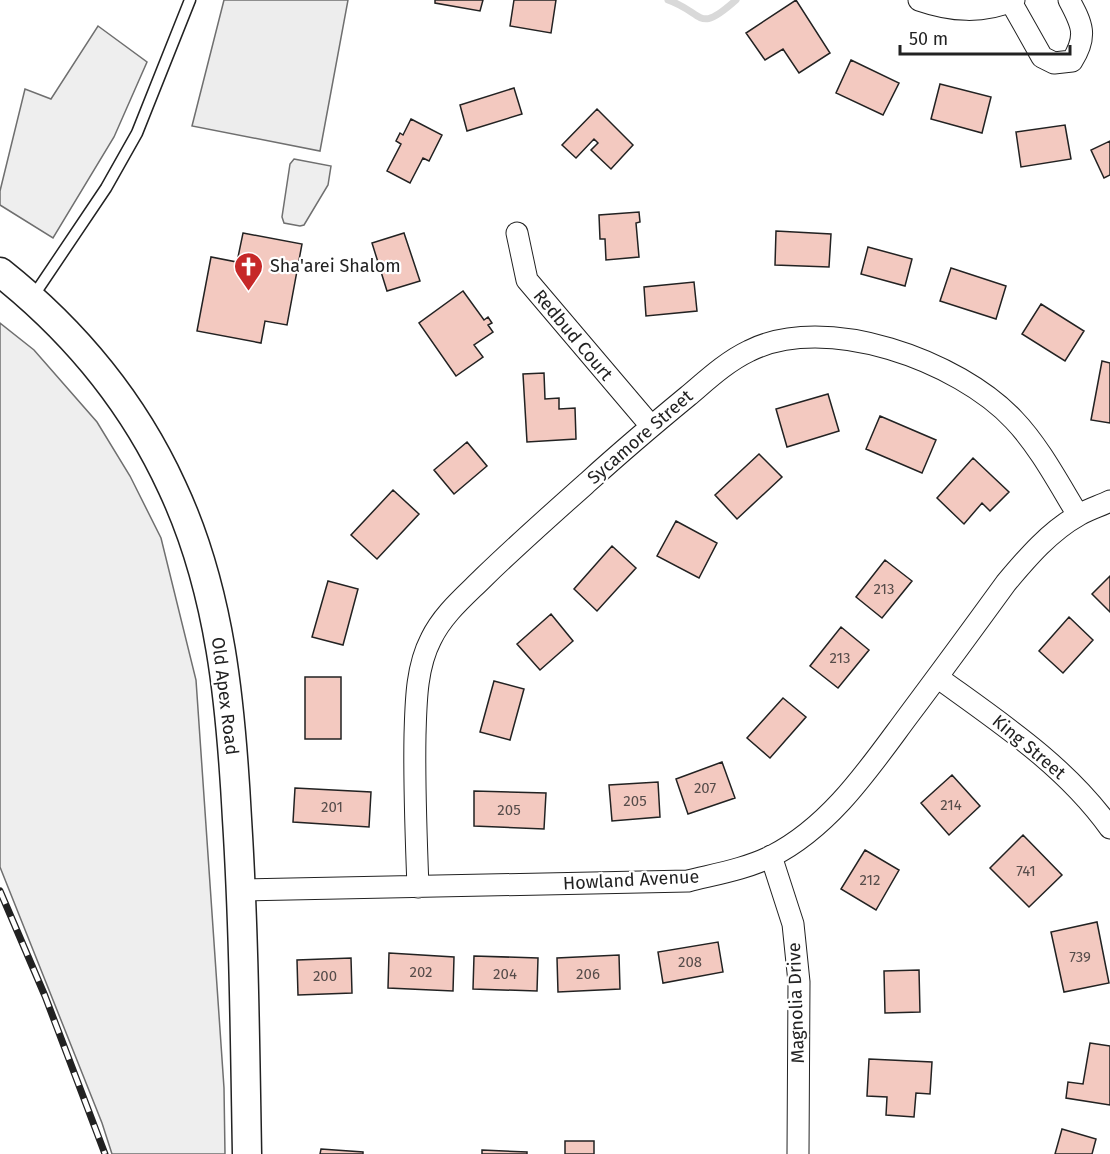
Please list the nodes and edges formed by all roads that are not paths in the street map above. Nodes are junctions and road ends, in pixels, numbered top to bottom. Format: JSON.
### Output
{"nodes":[{"id":1,"x":190,"y":0,"type":"edge"},
{"id":2,"x":919,"y":0,"type":"edge"},
{"id":3,"x":1069,"y":0,"type":"edge"},
{"id":4,"x":1013,"y":1,"type":"edge"},
{"id":5,"x":518,"y":233,"type":"dead end"},
{"id":6,"x":0,"y":272,"type":"edge"},
{"id":7,"x":32,"y":298,"type":"junction"},
{"id":8,"x":651,"y":426,"type":"junction"},
{"id":9,"x":1110,"y":501,"type":"edge"},
{"id":10,"x":1078,"y":515,"type":"junction"},
{"id":11,"x":937,"y":677,"type":"junction"},
{"id":12,"x":1110,"y":828,"type":"edge"},
{"id":13,"x":771,"y":856,"type":"junction"},
{"id":14,"x":418,"y":887,"type":"junction"},
{"id":15,"x":242,"y":890,"type":"junction"},
{"id":16,"x":247,"y":1154,"type":"edge"},
{"id":17,"x":798,"y":1154,"type":"edge"}],
"edges":[{"from":1,"to":7,"type":"lane"},
{"from":2,"to":4,"type":"street"},
{"from":3,"to":4,"type":"street"},
{"from":5,"to":8,"type":"street","name":"Redbud Court"},
{"from":6,"to":7,"type":"street","name":"Old Apex Road"},
{"from":7,"to":15,"type":"street","name":"Old Apex Road"},
{"from":8,"to":10,"type":"street","name":"Sycamore Street"},
{"from":8,"to":14,"type":"street","name":"Sycamore Street"},
{"from":9,"to":10,"type":"street","name":"Howland Avenue"},
{"from":10,"to":11,"type":"street","name":"Howland Avenue"},
{"from":11,"to":12,"type":"street","name":"King Street"},
{"from":11,"to":13,"type":"street","name":"Howland Avenue"},
{"from":13,"to":14,"type":"street","name":"Howland Avenue"},
{"from":13,"to":17,"type":"street","name":"Magnolia Drive"},
{"from":14,"to":15,"type":"street","name":"Howland Avenue"},
{"from":15,"to":16,"type":"street","name":"Old Apex Road"}]}
